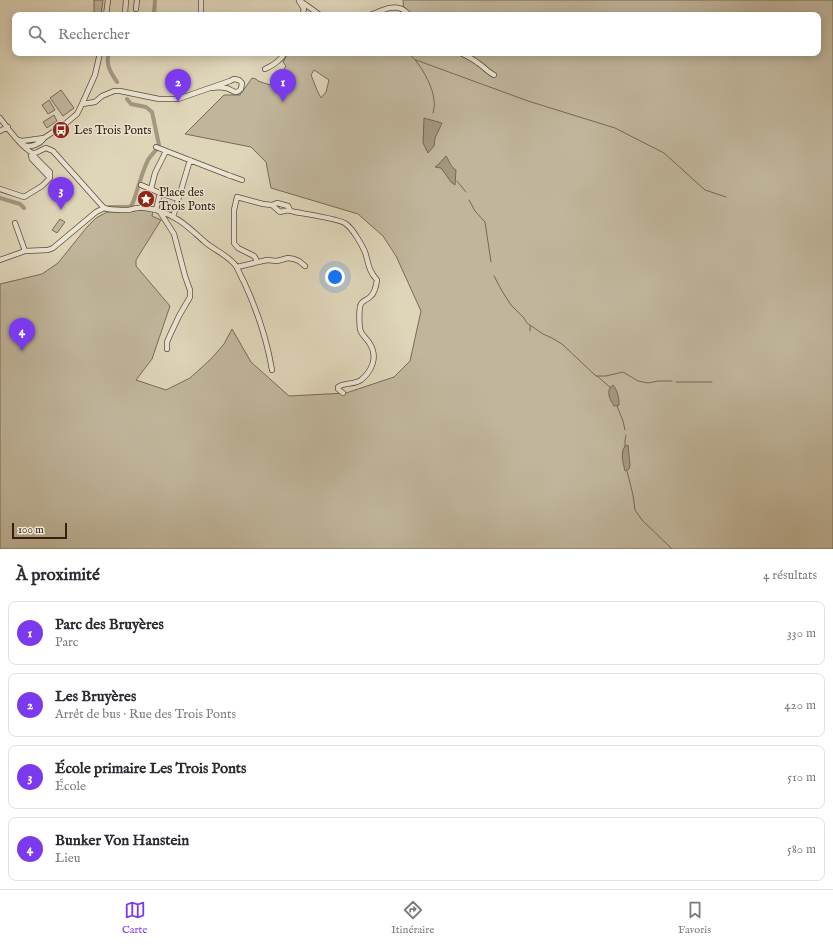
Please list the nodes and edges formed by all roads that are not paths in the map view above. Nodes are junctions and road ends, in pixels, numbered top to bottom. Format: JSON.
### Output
{"nodes":[{"id":1,"x":105,"y":0,"type":"edge"},
{"id":2,"x":108,"y":0,"type":"edge"},
{"id":3,"x":126,"y":0,"type":"edge"},
{"id":4,"x":137,"y":0,"type":"edge"},
{"id":5,"x":201,"y":0,"type":"edge"},
{"id":6,"x":299,"y":0,"type":"edge"},
{"id":7,"x":136,"y":9,"type":"dead end"},
{"id":8,"x":105,"y":12,"type":"edge"},
{"id":9,"x":106,"y":12,"type":"edge"},
{"id":10,"x":125,"y":12,"type":"edge"},
{"id":11,"x":201,"y":12,"type":"edge"},
{"id":12,"x":303,"y":12,"type":"edge"},
{"id":13,"x":316,"y":12,"type":"edge"},
{"id":14,"x":378,"y":12,"type":"edge"},
{"id":15,"x":406,"y":12,"type":"edge"},
{"id":16,"x":99,"y":56,"type":"edge"},
{"id":17,"x":283,"y":56,"type":"edge"},
{"id":18,"x":467,"y":56,"type":"edge"},
{"id":19,"x":265,"y":69,"type":"dead end"},
{"id":20,"x":494,"y":75,"type":"dead end"},
{"id":21,"x":230,"y":81,"type":"junction"},
{"id":22,"x":212,"y":88,"type":"junction"},
{"id":23,"x":229,"y":88,"type":"junction"},
{"id":24,"x":85,"y":98,"type":"junction"},
{"id":25,"x":95,"y":102,"type":"junction"},
{"id":26,"x":82,"y":104,"type":"junction"},
{"id":27,"x":0,"y":118,"type":"edge"},
{"id":28,"x":8,"y":127,"type":"junction"},
{"id":29,"x":0,"y":131,"type":"edge"},
{"id":30,"x":44,"y":138,"type":"junction"},
{"id":31,"x":18,"y":140,"type":"junction"},
{"id":32,"x":24,"y":145,"type":"junction"},
{"id":33,"x":158,"y":148,"type":"dead end"},
{"id":34,"x":166,"y":151,"type":"junction"},
{"id":35,"x":32,"y":154,"type":"junction"},
{"id":36,"x":190,"y":160,"type":"junction"},
{"id":37,"x":242,"y":180,"type":"dead end"},
{"id":38,"x":141,"y":185,"type":"dead end"},
{"id":39,"x":0,"y":189,"type":"edge"},
{"id":40,"x":151,"y":189,"type":"junction"},
{"id":41,"x":160,"y":193,"type":"junction"},
{"id":42,"x":178,"y":199,"type":"junction"},
{"id":43,"x":272,"y":205,"type":"junction"},
{"id":44,"x":104,"y":208,"type":"junction"},
{"id":45,"x":290,"y":210,"type":"junction"},
{"id":46,"x":158,"y":211,"type":"junction"},
{"id":47,"x":174,"y":217,"type":"junction"},
{"id":48,"x":14,"y":223,"type":"dead end"},
{"id":49,"x":25,"y":251,"type":"junction"},
{"id":50,"x":0,"y":260,"type":"edge"},
{"id":51,"x":256,"y":262,"type":"junction"},
{"id":52,"x":236,"y":266,"type":"junction"},
{"id":53,"x":305,"y":266,"type":"dead end"},
{"id":54,"x":167,"y":349,"type":"dead end"},
{"id":55,"x":272,"y":370,"type":"dead end"},
{"id":56,"x":343,"y":393,"type":"dead end"}],
"edges":[{"from":1,"to":8,"type":"street"},
{"from":2,"to":9,"type":"street"},
{"from":3,"to":10,"type":"street"},
{"from":4,"to":7,"type":"street"},
{"from":5,"to":11,"type":"street"},
{"from":6,"to":12,"type":"street"},
{"from":6,"to":13,"type":"street"},
{"from":14,"to":15,"type":"street"},
{"from":16,"to":24,"type":"street"},
{"from":17,"to":19,"type":"street"},
{"from":18,"to":20,"type":"street"},
{"from":21,"to":22,"type":"street"},
{"from":21,"to":23,"type":"street"},
{"from":21,"to":23,"type":"street"},
{"from":22,"to":23,"type":"street"},
{"from":22,"to":25,"type":"street"},
{"from":24,"to":25,"type":"street"},
{"from":24,"to":26,"type":"street"},
{"from":25,"to":26,"type":"street"},
{"from":26,"to":30,"type":"street"},
{"from":27,"to":28,"type":"street"},
{"from":28,"to":29,"type":"street"},
{"from":28,"to":31,"type":"street"},
{"from":30,"to":31,"type":"street"},
{"from":30,"to":32,"type":"street"},
{"from":31,"to":32,"type":"street"},
{"from":32,"to":35,"type":"street"},
{"from":33,"to":34,"type":"street"},
{"from":34,"to":36,"type":"street"},
{"from":34,"to":40,"type":"street"},
{"from":35,"to":39,"type":"street"},
{"from":35,"to":44,"type":"street"},
{"from":36,"to":37,"type":"street"},
{"from":36,"to":42,"type":"street"},
{"from":38,"to":40,"type":"street"},
{"from":40,"to":41,"type":"street"},
{"from":41,"to":42,"type":"street"},
{"from":41,"to":46,"type":"street"},
{"from":42,"to":47,"type":"street"},
{"from":43,"to":45,"type":"street"},
{"from":43,"to":45,"type":"street"},
{"from":43,"to":51,"type":"street"},
{"from":44,"to":46,"type":"street"},
{"from":44,"to":49,"type":"street"},
{"from":45,"to":56,"type":"street"},
{"from":46,"to":47,"type":"street"},
{"from":46,"to":54,"type":"street"},
{"from":47,"to":52,"type":"street"},
{"from":48,"to":49,"type":"street"},
{"from":49,"to":50,"type":"street"},
{"from":51,"to":52,"type":"street"},
{"from":51,"to":53,"type":"street"},
{"from":52,"to":55,"type":"street"}]}
